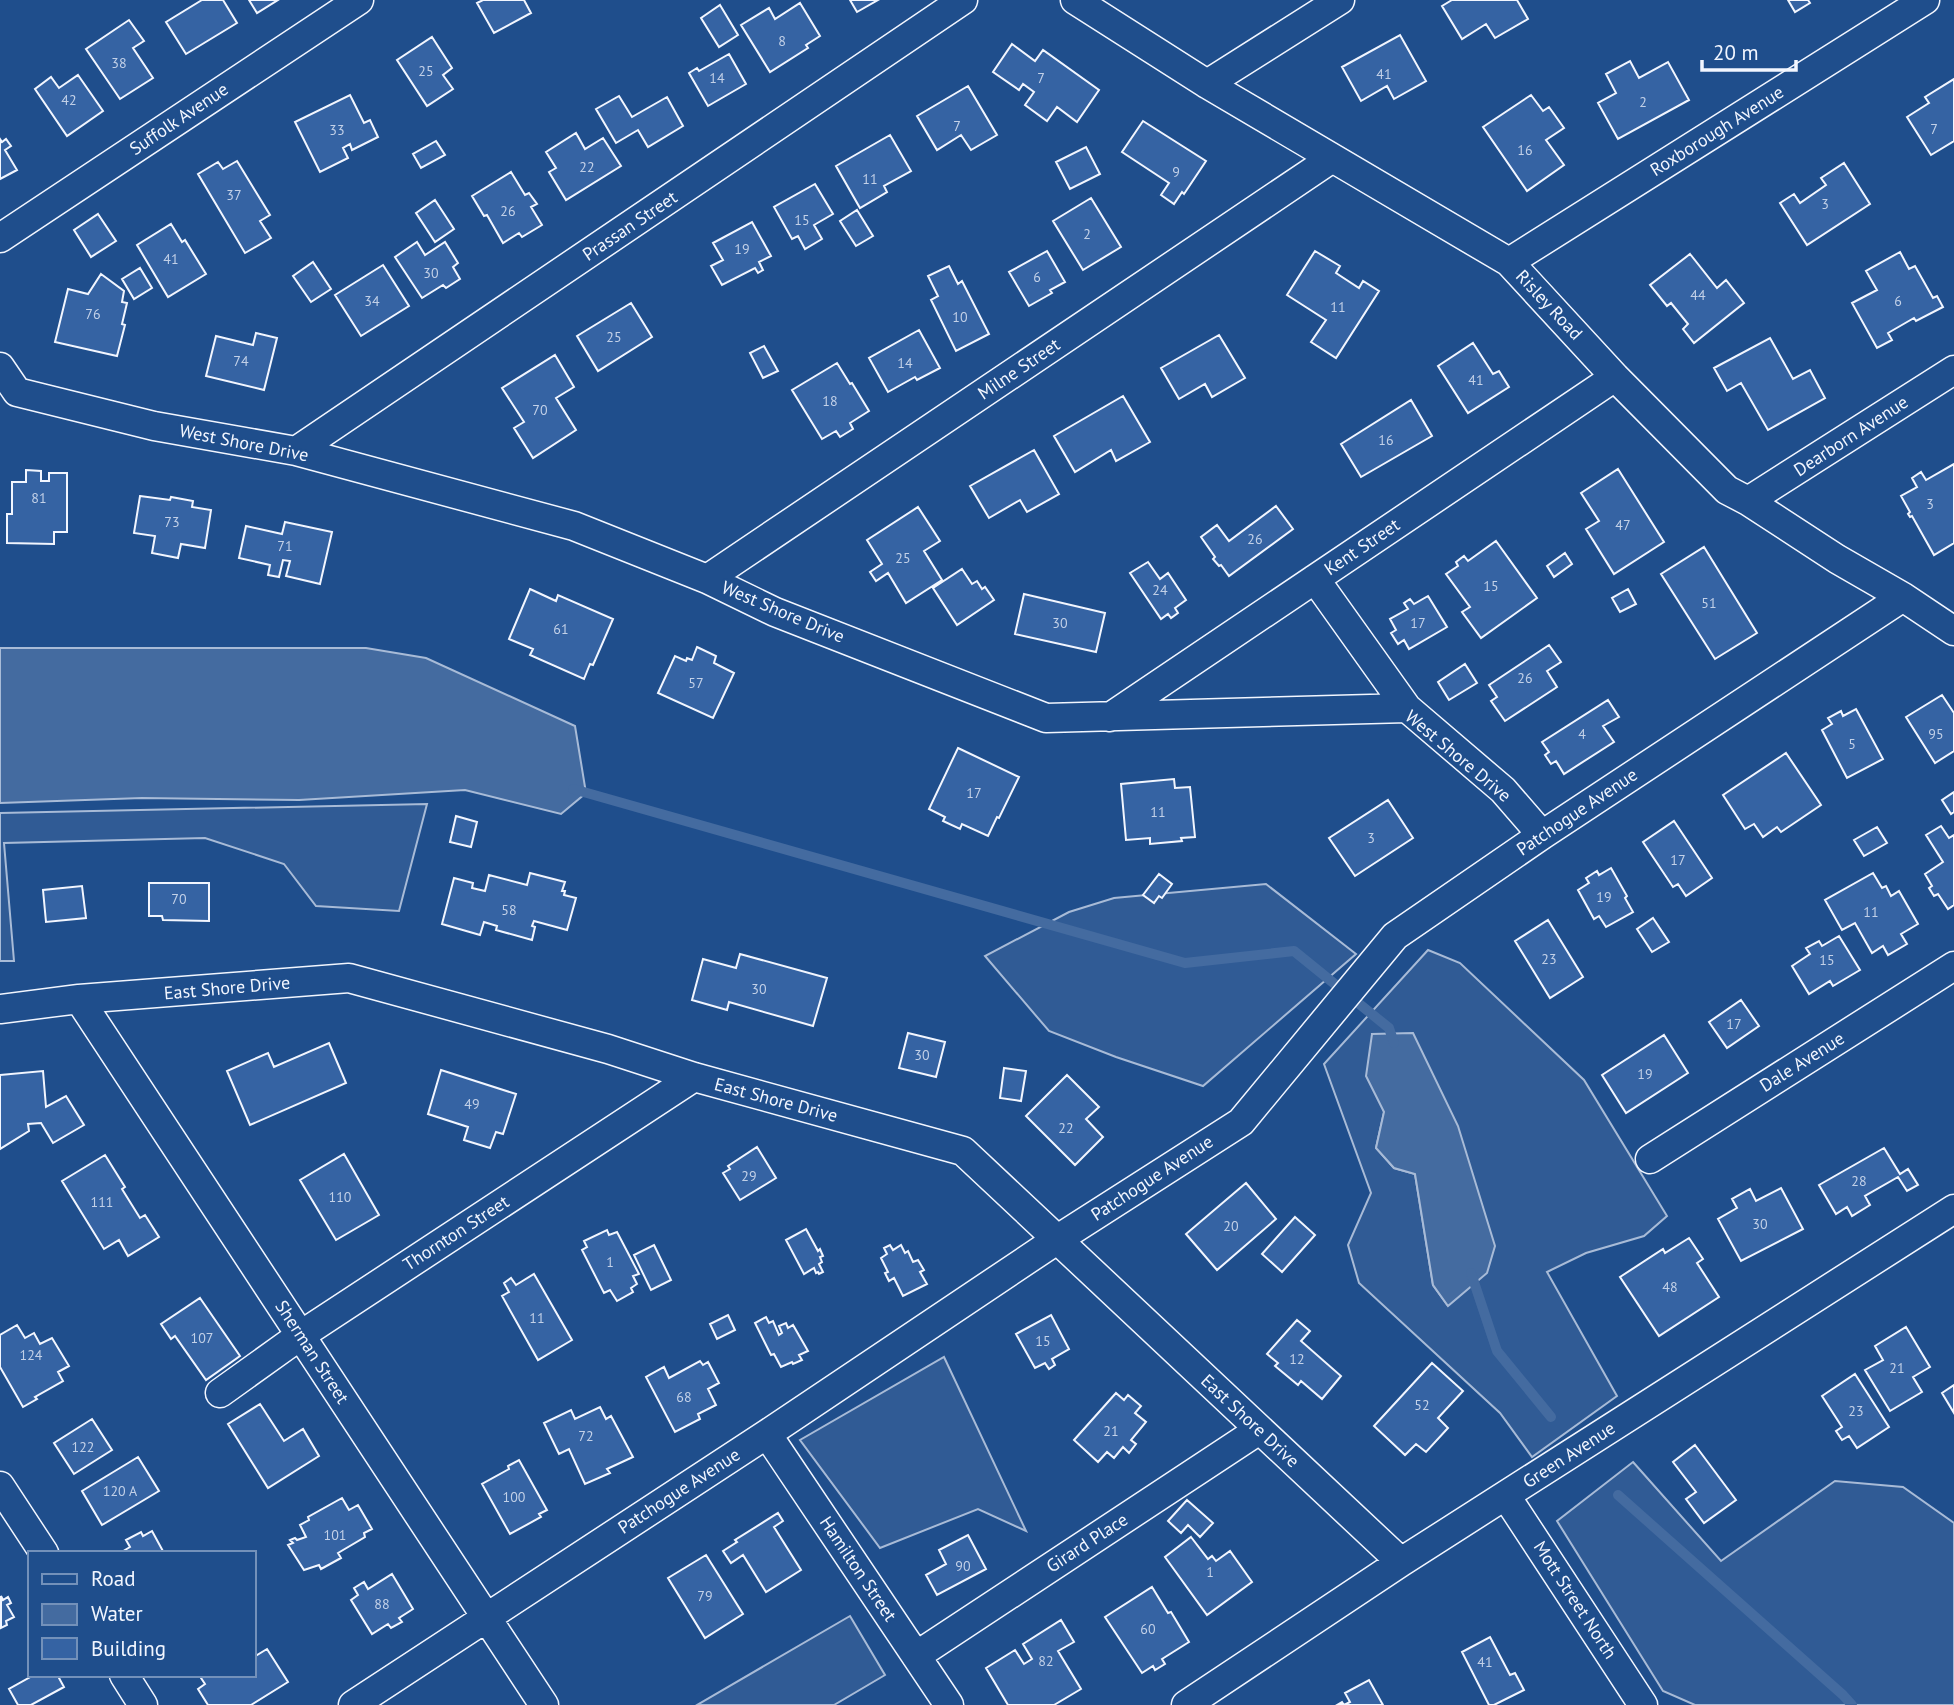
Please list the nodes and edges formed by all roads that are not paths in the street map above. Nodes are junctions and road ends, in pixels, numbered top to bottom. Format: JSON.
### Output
{"nodes":[{"id":1,"x":359,"y":0,"type":"edge"},
{"id":2,"x":963,"y":0,"type":"edge"},
{"id":3,"x":1075,"y":0,"type":"edge"},
{"id":4,"x":1340,"y":0,"type":"edge"},
{"id":5,"x":1925,"y":0,"type":"edge"},
{"id":6,"x":1206,"y":84,"type":"junction"},
{"id":7,"x":1331,"y":159,"type":"junction"},
{"id":8,"x":0,"y":238,"type":"edge"},
{"id":9,"x":1510,"y":262,"type":"junction"},
{"id":10,"x":0,"y":367,"type":"edge"},
{"id":11,"x":1954,"y":370,"type":"edge"},
{"id":12,"x":1615,"y":377,"type":"junction"},
{"id":13,"x":296,"y":451,"type":"junction"},
{"id":14,"x":1748,"y":501,"type":"junction"},
{"id":15,"x":707,"y":579,"type":"junction"},
{"id":16,"x":1315,"y":579,"type":"junction"},
{"id":17,"x":1903,"y":597,"type":"junction"},
{"id":18,"x":1954,"y":632,"type":"edge"},
{"id":19,"x":1407,"y":708,"type":"junction"},
{"id":20,"x":1110,"y":718,"type":"junction"},
{"id":21,"x":1542,"y":835,"type":"junction"},
{"id":22,"x":1954,"y":966,"type":"edge"},
{"id":23,"x":79,"y":999,"type":"junction"},
{"id":24,"x":0,"y":1009,"type":"edge"},
{"id":25,"x":694,"y":1077,"type":"junction"},
{"id":26,"x":1650,"y":1159,"type":"dead end"},
{"id":27,"x":1954,"y":1209,"type":"edge"},
{"id":28,"x":1058,"y":1239,"type":"junction"},
{"id":29,"x":301,"y":1335,"type":"junction"},
{"id":30,"x":220,"y":1393,"type":"dead end"},
{"id":31,"x":1259,"y":1430,"type":"junction"},
{"id":32,"x":767,"y":1434,"type":"junction"},
{"id":33,"x":0,"y":1486,"type":"edge"},
{"id":34,"x":1506,"y":1496,"type":"junction"},
{"id":35,"x":43,"y":1551,"type":"edge"},
{"id":36,"x":1401,"y":1562,"type":"junction"},
{"id":37,"x":486,"y":1617,"type":"junction"},
{"id":38,"x":916,"y":1656,"type":"junction"},
{"id":39,"x":125,"y":1677,"type":"edge"},
{"id":40,"x":1200,"y":1701,"type":"edge"},
{"id":41,"x":143,"y":1705,"type":"edge"},
{"id":42,"x":353,"y":1705,"type":"edge"},
{"id":43,"x":544,"y":1705,"type":"edge"},
{"id":44,"x":948,"y":1705,"type":"edge"},
{"id":45,"x":1643,"y":1705,"type":"edge"}],
"edges":[{"from":1,"to":8,"type":"street","name":"Suffolk Avenue"},
{"from":2,"to":13,"type":"street","name":"Prassan Street"},
{"from":3,"to":6,"type":"street","name":"Risley Road"},
{"from":4,"to":6,"type":"street"},
{"from":5,"to":9,"type":"street","name":"Roxborough Avenue"},
{"from":6,"to":7,"type":"street","name":"Risley Road"},
{"from":7,"to":9,"type":"street","name":"Risley Road"},
{"from":7,"to":15,"type":"street","name":"Milne Street"},
{"from":9,"to":12,"type":"street","name":"Risley Road"},
{"from":10,"to":13,"type":"street","name":"West Shore Drive"},
{"from":11,"to":14,"type":"street","name":"Dearborn Avenue"},
{"from":12,"to":14,"type":"street","name":"Risley Road"},
{"from":12,"to":16,"type":"street","name":"Kent Street"},
{"from":13,"to":15,"type":"street","name":"West Shore Drive"},
{"from":14,"to":17,"type":"street","name":"Risley Road"},
{"from":15,"to":20,"type":"street","name":"West Shore Drive"},
{"from":16,"to":19,"type":"street"},
{"from":16,"to":20,"type":"street","name":"Kent Street"},
{"from":17,"to":18,"type":"street","name":"Risley Road"},
{"from":17,"to":21,"type":"street","name":"Patchogue Avenue"},
{"from":19,"to":20,"type":"street","name":"West Shore Drive"},
{"from":19,"to":21,"type":"street","name":"West Shore Drive"},
{"from":21,"to":28,"type":"street","name":"Patchogue Avenue"},
{"from":22,"to":26,"type":"street","name":"Dale Avenue"},
{"from":23,"to":24,"type":"street","name":"East Shore Drive"},
{"from":23,"to":25,"type":"street","name":"East Shore Drive"},
{"from":23,"to":29,"type":"street","name":"Sherman Street"},
{"from":25,"to":28,"type":"street","name":"East Shore Drive"},
{"from":25,"to":29,"type":"street","name":"Thornton Street"},
{"from":27,"to":34,"type":"street","name":"Green Avenue"},
{"from":28,"to":31,"type":"street","name":"East Shore Drive"},
{"from":28,"to":32,"type":"street","name":"Patchogue Avenue"},
{"from":29,"to":30,"type":"street","name":"Thornton Street"},
{"from":29,"to":37,"type":"street","name":"Sherman Street"},
{"from":31,"to":36,"type":"street","name":"East Shore Drive"},
{"from":31,"to":38,"type":"street","name":"Girard Place"},
{"from":32,"to":37,"type":"street","name":"Patchogue Avenue"},
{"from":32,"to":38,"type":"street","name":"Hamilton Street"},
{"from":33,"to":35,"type":"street"},
{"from":34,"to":36,"type":"street","name":"Green Avenue"},
{"from":34,"to":45,"type":"street","name":"Mott Street North"},
{"from":36,"to":40,"type":"street","name":"Green Avenue"},
{"from":37,"to":42,"type":"street","name":"Patchogue Avenue"},
{"from":37,"to":43,"type":"street","name":"Sherman Street"},
{"from":38,"to":44,"type":"street","name":"Hamilton Street"},
{"from":39,"to":41,"type":"street"}]}
